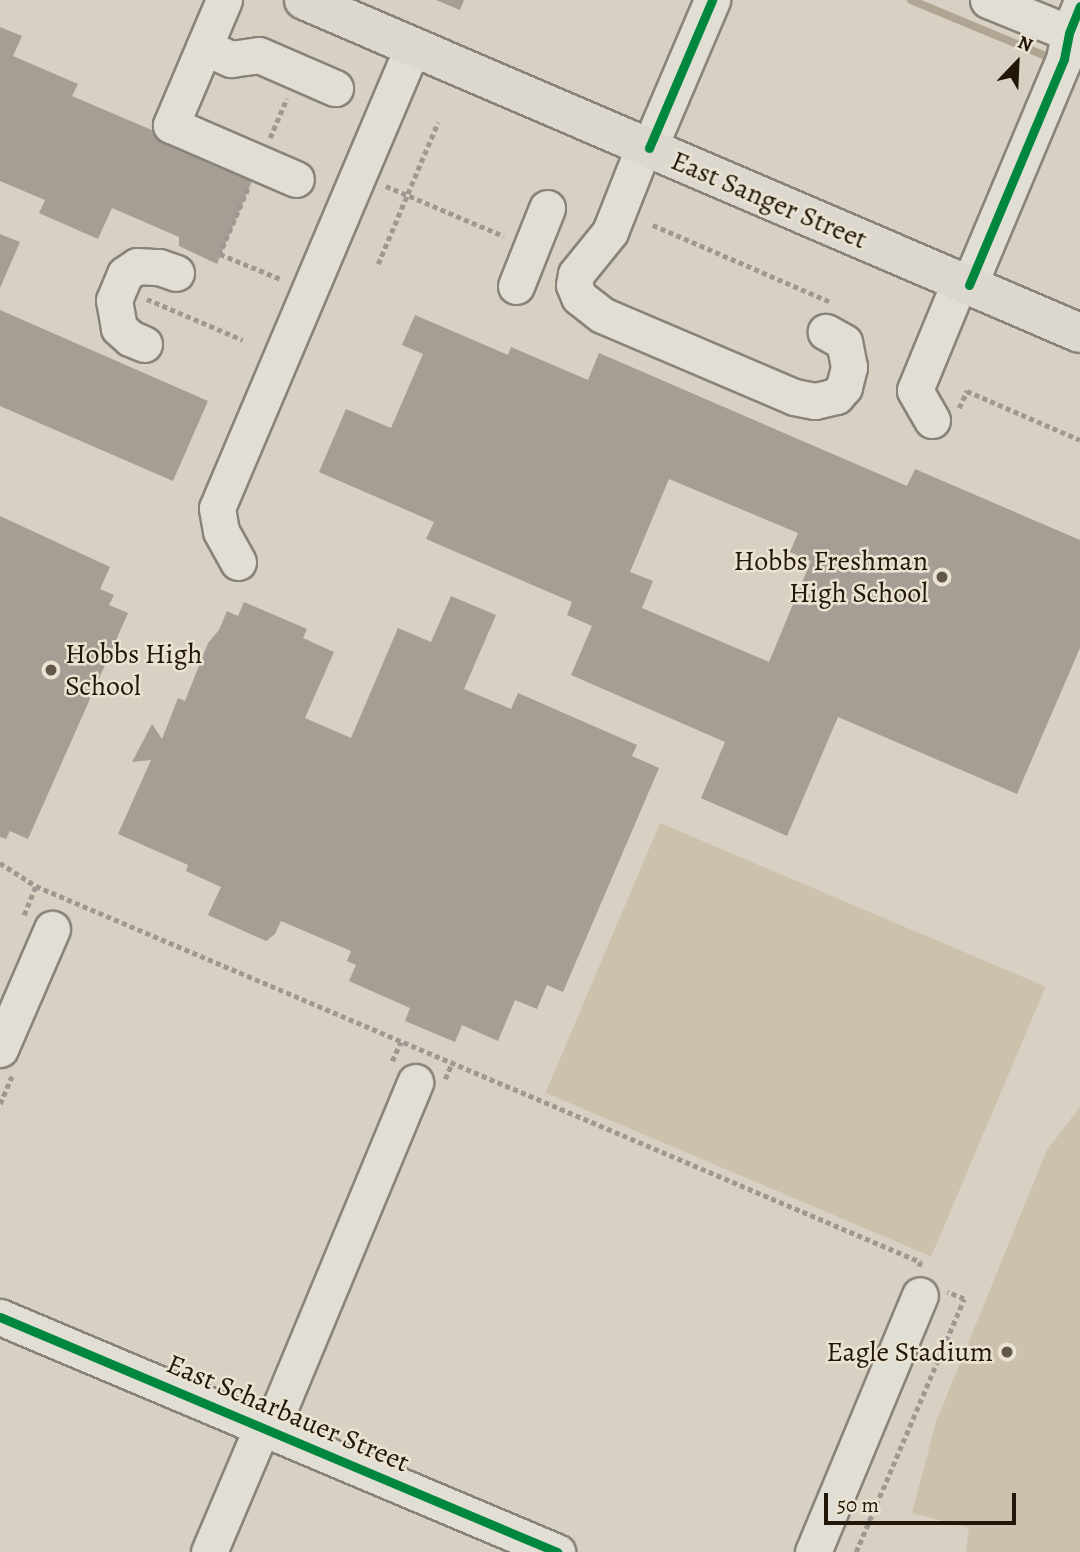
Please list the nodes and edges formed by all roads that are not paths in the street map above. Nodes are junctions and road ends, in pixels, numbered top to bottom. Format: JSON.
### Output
{"nodes":[{"id":1,"x":224,"y":0,"type":"edge"},
{"id":2,"x":304,"y":0,"type":"edge"},
{"id":3,"x":712,"y":0,"type":"edge"},
{"id":4,"x":988,"y":0,"type":"edge"},
{"id":5,"x":1067,"y":44,"type":"edge"},
{"id":6,"x":413,"y":46,"type":"junction"},
{"id":7,"x":204,"y":47,"type":"junction"},
{"id":8,"x":335,"y":88,"type":"dead end"},
{"id":9,"x":646,"y":147,"type":"junction"},
{"id":10,"x":296,"y":179,"type":"dead end"},
{"id":11,"x":547,"y":208,"type":"dead end"},
{"id":12,"x":176,"y":273,"type":"dead end"},
{"id":13,"x":964,"y":283,"type":"junction"},
{"id":14,"x":516,"y":286,"type":"dead end"},
{"id":15,"x":832,"y":318,"type":"road end"},
{"id":16,"x":1080,"y":333,"type":"edge"},
{"id":17,"x":144,"y":344,"type":"dead end"},
{"id":18,"x":944,"y":417,"type":"road end"},
{"id":19,"x":237,"y":562,"type":"dead end"},
{"id":20,"x":51,"y":929,"type":"dead end"},
{"id":21,"x":0,"y":1049,"type":"edge"},
{"id":22,"x":415,"y":1082,"type":"dead end"},
{"id":23,"x":920,"y":1279,"type":"road end"},
{"id":24,"x":0,"y":1317,"type":"edge"},
{"id":25,"x":266,"y":1429,"type":"junction"},
{"id":26,"x":209,"y":1552,"type":"edge"},
{"id":27,"x":557,"y":1552,"type":"edge"},
{"id":28,"x":813,"y":1552,"type":"edge"}],
"edges":[{"from":1,"to":7,"type":"street"},
{"from":2,"to":6,"type":"main road","name":"East Sanger Street"},
{"from":3,"to":9,"type":"street"},
{"from":4,"to":5,"type":"street"},
{"from":5,"to":13,"type":"street"},
{"from":6,"to":9,"type":"main road","name":"East Sanger Street"},
{"from":6,"to":19,"type":"street"},
{"from":7,"to":8,"type":"street"},
{"from":7,"to":10,"type":"street"},
{"from":9,"to":13,"type":"main road","name":"East Sanger Street"},
{"from":9,"to":15,"type":"street"},
{"from":11,"to":14,"type":"street"},
{"from":12,"to":17,"type":"street"},
{"from":13,"to":16,"type":"main road","name":"East Sanger Street"},
{"from":13,"to":18,"type":"street"},
{"from":20,"to":21,"type":"street"},
{"from":22,"to":25,"type":"street"},
{"from":23,"to":28,"type":"street"},
{"from":24,"to":25,"type":"street","name":"East Scharbauer Street"},
{"from":25,"to":26,"type":"street"},
{"from":25,"to":27,"type":"street","name":"East Scharbauer Street"}]}
